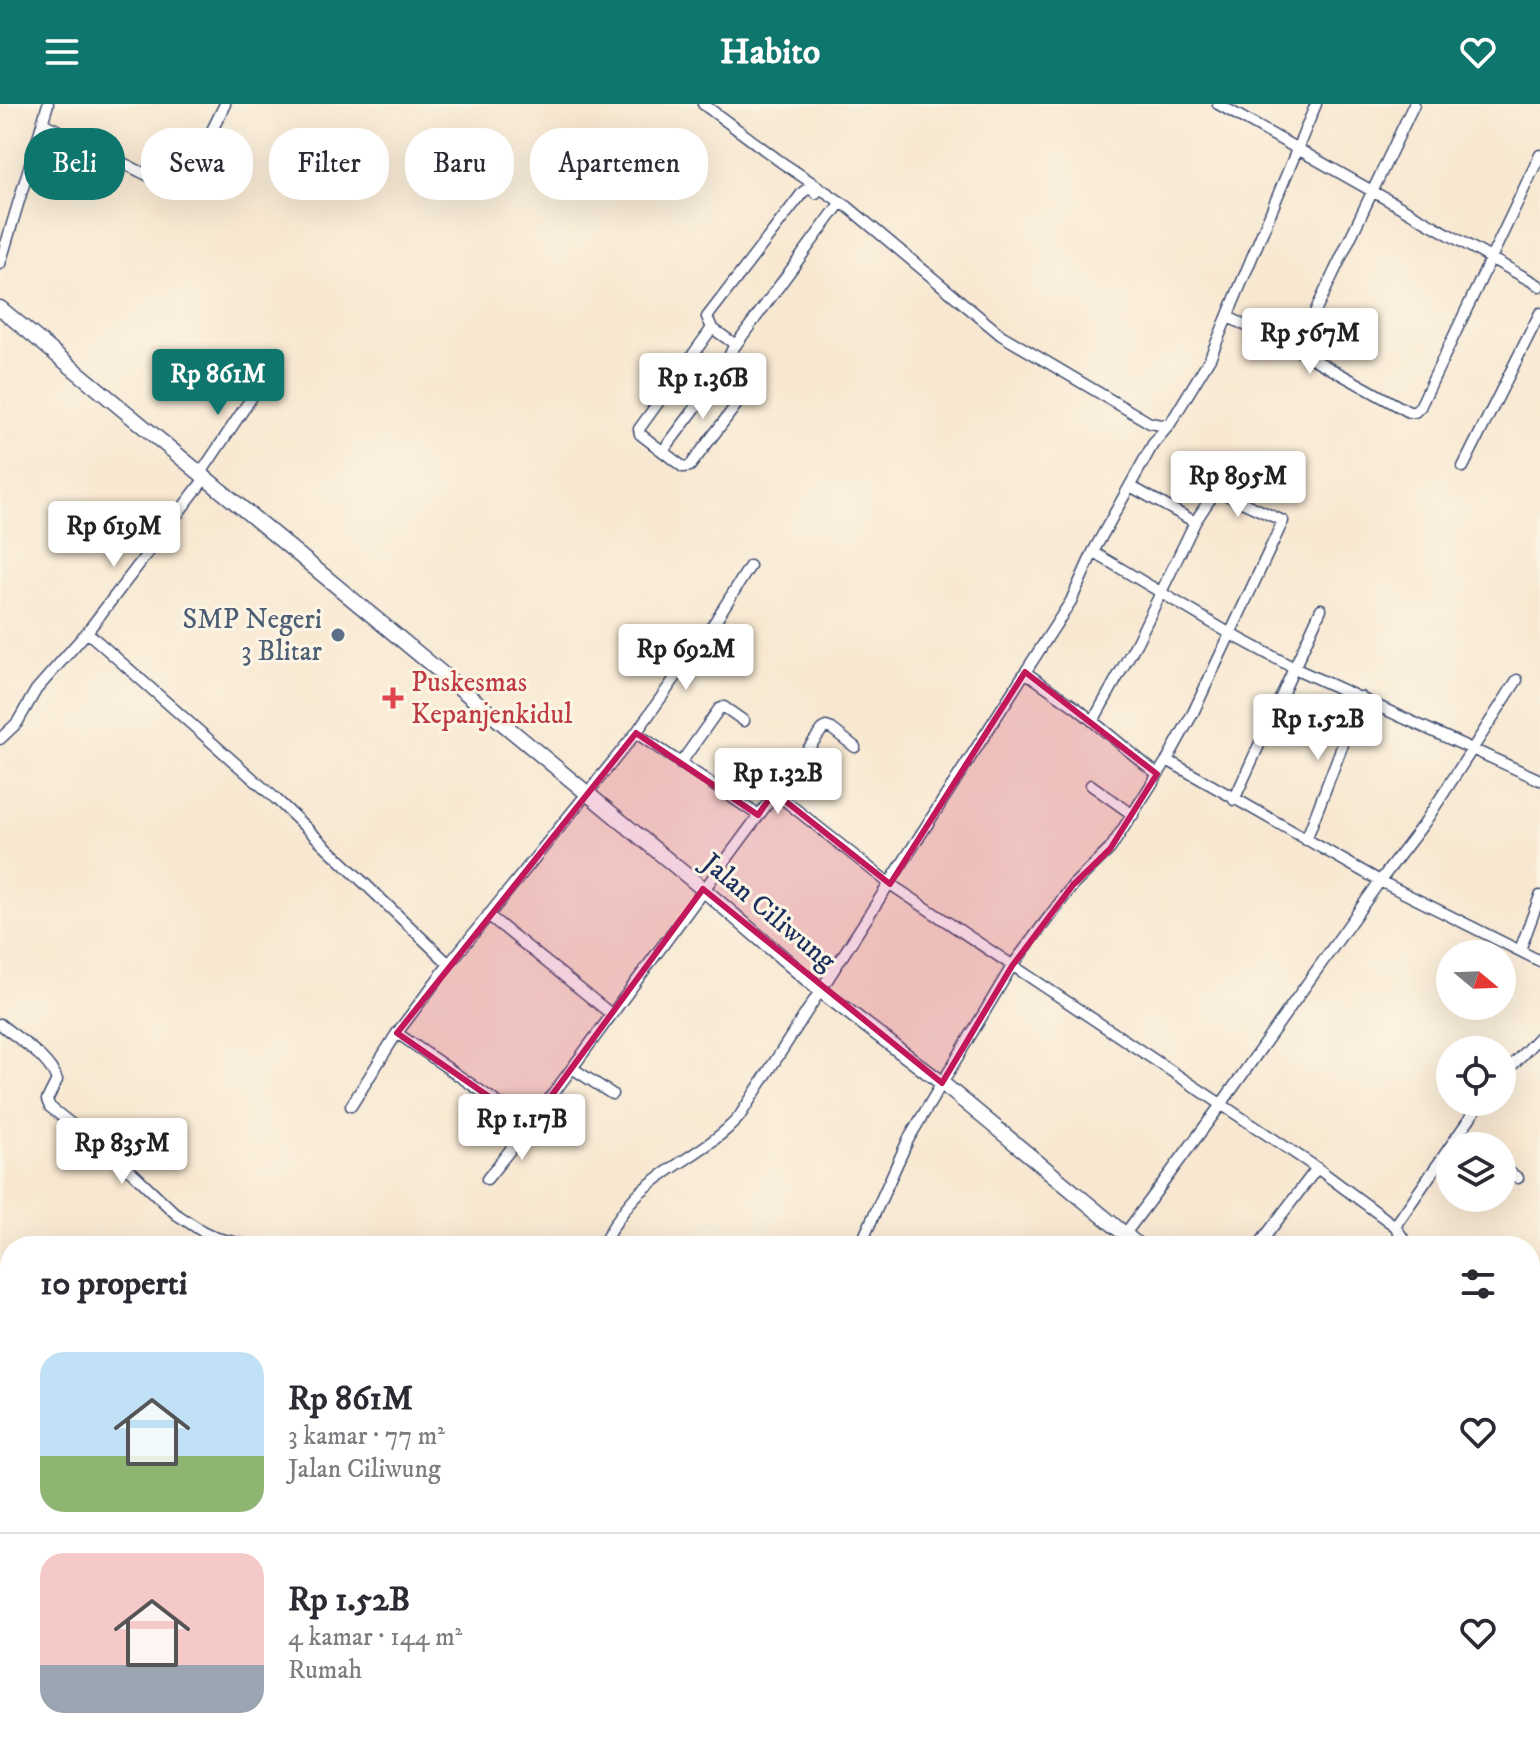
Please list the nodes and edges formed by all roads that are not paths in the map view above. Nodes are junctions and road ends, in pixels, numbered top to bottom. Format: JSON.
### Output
{"nodes":[{"id":1,"x":48,"y":104,"type":"edge"},
{"id":2,"x":225,"y":104,"type":"edge"},
{"id":3,"x":703,"y":104,"type":"edge"},
{"id":4,"x":1218,"y":104,"type":"edge"},
{"id":5,"x":1316,"y":104,"type":"edge"},
{"id":6,"x":1414,"y":104,"type":"edge"},
{"id":7,"x":43,"y":123,"type":"junction"},
{"id":8,"x":1297,"y":149,"type":"junction"},
{"id":9,"x":1540,"y":155,"type":"edge"},
{"id":10,"x":1373,"y":189,"type":"junction"},
{"id":11,"x":840,"y":205,"type":"junction"},
{"id":12,"x":1491,"y":258,"type":"junction"},
{"id":13,"x":0,"y":264,"type":"edge"},
{"id":14,"x":1540,"y":286,"type":"edge"},
{"id":15,"x":0,"y":308,"type":"edge"},
{"id":16,"x":1540,"y":313,"type":"edge"},
{"id":17,"x":1228,"y":317,"type":"junction"},
{"id":18,"x":710,"y":331,"type":"junction"},
{"id":19,"x":734,"y":348,"type":"junction"},
{"id":20,"x":1297,"y":350,"type":"junction"},
{"id":21,"x":721,"y":374,"type":"junction"},
{"id":22,"x":264,"y":379,"type":"dead end"},
{"id":23,"x":1150,"y":423,"type":"junction"},
{"id":24,"x":1170,"y":424,"type":"junction"},
{"id":25,"x":1153,"y":444,"type":"junction"},
{"id":26,"x":663,"y":451,"type":"junction"},
{"id":27,"x":1463,"y":467,"type":"dead end"},
{"id":28,"x":204,"y":475,"type":"junction"},
{"id":29,"x":1130,"y":486,"type":"junction"},
{"id":30,"x":1195,"y":522,"type":"junction"},
{"id":31,"x":1093,"y":552,"type":"junction"},
{"id":32,"x":750,"y":566,"type":"dead end"},
{"id":33,"x":1160,"y":593,"type":"junction"},
{"id":34,"x":1321,"y":609,"type":"dead end"},
{"id":35,"x":87,"y":632,"type":"junction"},
{"id":36,"x":1229,"y":633,"type":"junction"},
{"id":37,"x":1294,"y":668,"type":"junction"},
{"id":38,"x":1025,"y":672,"type":"junction"},
{"id":39,"x":1517,"y":680,"type":"dead end"},
{"id":40,"x":1361,"y":697,"type":"junction"},
{"id":41,"x":744,"y":721,"type":"dead end"},
{"id":42,"x":1093,"y":721,"type":"junction"},
{"id":43,"x":636,"y":733,"type":"junction"},
{"id":44,"x":0,"y":739,"type":"edge"},
{"id":45,"x":855,"y":747,"type":"dead end"},
{"id":46,"x":1473,"y":751,"type":"junction"},
{"id":47,"x":1167,"y":760,"type":"junction"},
{"id":48,"x":680,"y":764,"type":"junction"},
{"id":49,"x":1157,"y":774,"type":"junction"},
{"id":50,"x":1540,"y":780,"type":"edge"},
{"id":51,"x":1091,"y":785,"type":"dead end"},
{"id":52,"x":774,"y":792,"type":"junction"},
{"id":53,"x":587,"y":794,"type":"junction"},
{"id":54,"x":1234,"y":800,"type":"junction"},
{"id":55,"x":758,"y":815,"type":"junction"},
{"id":56,"x":1133,"y":815,"type":"junction"},
{"id":57,"x":1306,"y":840,"type":"junction"},
{"id":58,"x":1380,"y":881,"type":"junction"},
{"id":59,"x":890,"y":884,"type":"junction"},
{"id":60,"x":703,"y":889,"type":"junction"},
{"id":61,"x":1540,"y":896,"type":"edge"},
{"id":62,"x":488,"y":915,"type":"junction"},
{"id":63,"x":1520,"y":950,"type":"junction"},
{"id":64,"x":1540,"y":961,"type":"edge"},
{"id":65,"x":449,"y":964,"type":"junction"},
{"id":66,"x":1012,"y":966,"type":"junction"},
{"id":67,"x":820,"y":990,"type":"junction"},
{"id":68,"x":611,"y":1014,"type":"junction"},
{"id":69,"x":0,"y":1024,"type":"edge"},
{"id":70,"x":397,"y":1033,"type":"junction"},
{"id":71,"x":1540,"y":1036,"type":"edge"},
{"id":72,"x":1516,"y":1061,"type":"edge"},
{"id":73,"x":572,"y":1068,"type":"junction"},
{"id":74,"x":942,"y":1083,"type":"junction"},
{"id":75,"x":612,"y":1094,"type":"dead end"},
{"id":76,"x":351,"y":1106,"type":"dead end"},
{"id":77,"x":1220,"y":1106,"type":"junction"},
{"id":78,"x":530,"y":1125,"type":"junction"},
{"id":79,"x":1436,"y":1166,"type":"edge"},
{"id":80,"x":1317,"y":1168,"type":"junction"},
{"id":81,"x":487,"y":1179,"type":"dead end"},
{"id":82,"x":1395,"y":1226,"type":"junction"},
{"id":83,"x":213,"y":1236,"type":"edge"},
{"id":84,"x":607,"y":1236,"type":"edge"},
{"id":85,"x":865,"y":1236,"type":"edge"},
{"id":86,"x":1115,"y":1236,"type":"edge"},
{"id":87,"x":1123,"y":1236,"type":"edge"},
{"id":88,"x":1266,"y":1236,"type":"edge"},
{"id":89,"x":1402,"y":1236,"type":"edge"}],
"edges":[{"from":1,"to":7,"type":"street"},
{"from":2,"to":7,"type":"street"},
{"from":3,"to":11,"type":"street"},
{"from":4,"to":8,"type":"street"},
{"from":5,"to":8,"type":"street"},
{"from":6,"to":10,"type":"street"},
{"from":7,"to":13,"type":"street"},
{"from":8,"to":10,"type":"street"},
{"from":8,"to":17,"type":"street"},
{"from":9,"to":12,"type":"street"},
{"from":10,"to":12,"type":"street"},
{"from":10,"to":20,"type":"street"},
{"from":11,"to":18,"type":"street"},
{"from":11,"to":19,"type":"street"},
{"from":11,"to":23,"type":"street"},
{"from":12,"to":14,"type":"street"},
{"from":12,"to":20,"type":"street"},
{"from":15,"to":28,"type":"main road","name":"Jalan Ciliwung"},
{"from":16,"to":27,"type":"street"},
{"from":17,"to":20,"type":"street"},
{"from":17,"to":24,"type":"street"},
{"from":18,"to":19,"type":"street"},
{"from":18,"to":26,"type":"street"},
{"from":19,"to":21,"type":"street"},
{"from":21,"to":26,"type":"street"},
{"from":21,"to":26,"type":"street"},
{"from":22,"to":28,"type":"street"},
{"from":23,"to":24,"type":"street"},
{"from":23,"to":25,"type":"street"},
{"from":24,"to":25,"type":"street"},
{"from":25,"to":29,"type":"street"},
{"from":28,"to":35,"type":"street"},
{"from":28,"to":53,"type":"main road","name":"Jalan Ciliwung"},
{"from":29,"to":30,"type":"street"},
{"from":29,"to":31,"type":"street"},
{"from":30,"to":33,"type":"street"},
{"from":30,"to":36,"type":"street"},
{"from":31,"to":33,"type":"street"},
{"from":31,"to":38,"type":"street"},
{"from":32,"to":43,"type":"street"},
{"from":33,"to":36,"type":"street"},
{"from":33,"to":42,"type":"street"},
{"from":34,"to":37,"type":"street"},
{"from":35,"to":44,"type":"street"},
{"from":35,"to":65,"type":"street"},
{"from":36,"to":37,"type":"street"},
{"from":36,"to":47,"type":"street"},
{"from":37,"to":40,"type":"street"},
{"from":37,"to":54,"type":"street"},
{"from":38,"to":42,"type":"street"},
{"from":38,"to":59,"type":"street"},
{"from":39,"to":46,"type":"street"},
{"from":40,"to":46,"type":"street"},
{"from":40,"to":57,"type":"street"},
{"from":41,"to":48,"type":"street"},
{"from":42,"to":49,"type":"street"},
{"from":43,"to":48,"type":"street"},
{"from":43,"to":53,"type":"street"},
{"from":45,"to":52,"type":"street"},
{"from":46,"to":50,"type":"street"},
{"from":46,"to":58,"type":"street"},
{"from":47,"to":49,"type":"street"},
{"from":47,"to":54,"type":"street"},
{"from":48,"to":55,"type":"street"},
{"from":49,"to":56,"type":"street"},
{"from":51,"to":56,"type":"street"},
{"from":52,"to":55,"type":"street"},
{"from":52,"to":59,"type":"street"},
{"from":53,"to":60,"type":"main road","name":"Jalan Ciliwung"},
{"from":53,"to":62,"type":"street"},
{"from":54,"to":57,"type":"street"},
{"from":55,"to":60,"type":"street"},
{"from":56,"to":66,"type":"street"},
{"from":57,"to":58,"type":"street"},
{"from":58,"to":63,"type":"street"},
{"from":58,"to":77,"type":"street"},
{"from":59,"to":66,"type":"street"},
{"from":59,"to":67,"type":"street"},
{"from":60,"to":67,"type":"main road","name":"Jalan Ciliwung"},
{"from":60,"to":68,"type":"street"},
{"from":61,"to":63,"type":"street"},
{"from":62,"to":65,"type":"street"},
{"from":62,"to":68,"type":"street"},
{"from":63,"to":64,"type":"street"},
{"from":65,"to":70,"type":"street"},
{"from":66,"to":74,"type":"street"},
{"from":66,"to":77,"type":"street"},
{"from":67,"to":74,"type":"main road","name":"Jalan Ciliwung"},
{"from":67,"to":84,"type":"street"},
{"from":68,"to":73,"type":"street"},
{"from":69,"to":83,"type":"street"},
{"from":70,"to":76,"type":"street"},
{"from":70,"to":78,"type":"street"},
{"from":71,"to":72,"type":"street"},
{"from":73,"to":75,"type":"street"},
{"from":73,"to":78,"type":"street"},
{"from":74,"to":85,"type":"street"},
{"from":74,"to":86,"type":"main road","name":"Jalan Ciliwung"},
{"from":77,"to":80,"type":"street"},
{"from":77,"to":87,"type":"street"},
{"from":78,"to":81,"type":"street"},
{"from":79,"to":82,"type":"street"},
{"from":80,"to":82,"type":"street"},
{"from":80,"to":88,"type":"street"},
{"from":82,"to":89,"type":"street"}]}
